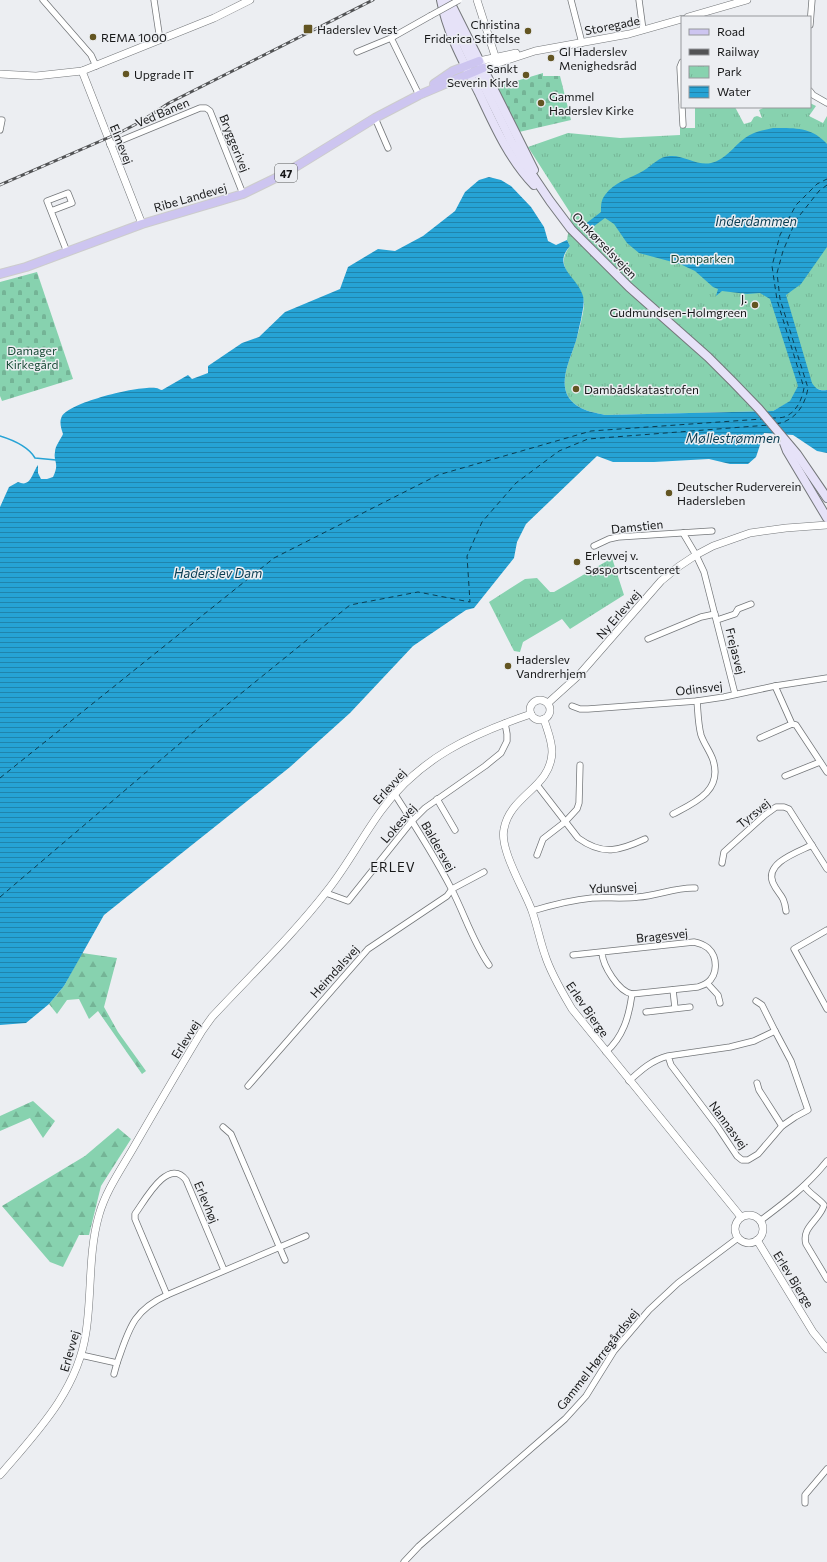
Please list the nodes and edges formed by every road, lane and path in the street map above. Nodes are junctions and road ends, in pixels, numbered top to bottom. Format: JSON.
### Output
{"nodes":[{"id":1,"x":43,"y":0,"type":"edge"},
{"id":2,"x":154,"y":0,"type":"edge"},
{"id":3,"x":250,"y":0,"type":"edge"},
{"id":4,"x":441,"y":0,"type":"edge"},
{"id":5,"x":445,"y":0,"type":"edge"},
{"id":6,"x":449,"y":0,"type":"edge"},
{"id":7,"x":459,"y":0,"type":"edge"},
{"id":8,"x":477,"y":0,"type":"edge"},
{"id":9,"x":571,"y":0,"type":"edge"},
{"id":10,"x":639,"y":0,"type":"edge"},
{"id":11,"x":747,"y":0,"type":"edge"},
{"id":12,"x":812,"y":0,"type":"edge"},
{"id":13,"x":705,"y":15,"type":"edge"},
{"id":14,"x":811,"y":16,"type":"edge"},
{"id":15,"x":681,"y":19,"type":"edge"},
{"id":16,"x":643,"y":30,"type":"junction"},
{"id":17,"x":391,"y":38,"type":"junction"},
{"id":18,"x":160,"y":40,"type":"junction"},
{"id":19,"x":582,"y":42,"type":"junction"},
{"id":20,"x":544,"y":49,"type":"junction"},
{"id":21,"x":357,"y":52,"type":"dead end"},
{"id":22,"x":518,"y":53,"type":"junction"},
{"id":23,"x":495,"y":56,"type":"junction"},
{"id":24,"x":470,"y":58,"type":"dead end"},
{"id":25,"x":481,"y":64,"type":"junction"},
{"id":26,"x":681,"y":64,"type":"edge"},
{"id":27,"x":96,"y":66,"type":"junction"},
{"id":28,"x":467,"y":70,"type":"junction"},
{"id":29,"x":82,"y":71,"type":"junction"},
{"id":30,"x":0,"y":74,"type":"edge"},
{"id":31,"x":479,"y":76,"type":"dead end"},
{"id":32,"x":681,"y":86,"type":"edge"},
{"id":33,"x":811,"y":92,"type":"edge"},
{"id":34,"x":419,"y":95,"type":"junction"},
{"id":35,"x":827,"y":103,"type":"edge"},
{"id":36,"x":200,"y":108,"type":"joint"},
{"id":37,"x":682,"y":108,"type":"edge"},
{"id":38,"x":375,"y":118,"type":"junction"},
{"id":39,"x":0,"y":120,"type":"edge"},
{"id":40,"x":683,"y":125,"type":"dead end"},
{"id":41,"x":0,"y":130,"type":"edge"},
{"id":42,"x":110,"y":145,"type":"junction"},
{"id":43,"x":388,"y":148,"type":"dead end"},
{"id":44,"x":243,"y":194,"type":"junction"},
{"id":45,"x":550,"y":201,"type":"junction"},
{"id":46,"x":51,"y":211,"type":"dead end"},
{"id":47,"x":142,"y":224,"type":"junction"},
{"id":48,"x":67,"y":252,"type":"junction"},
{"id":49,"x":0,"y":274,"type":"edge"},
{"id":50,"x":782,"y":438,"type":"junction"},
{"id":51,"x":803,"y":479,"type":"junction"},
{"id":52,"x":827,"y":498,"type":"edge"},
{"id":53,"x":827,"y":508,"type":"edge"},
{"id":54,"x":827,"y":518,"type":"edge"},
{"id":55,"x":827,"y":525,"type":"edge"},
{"id":56,"x":712,"y":531,"type":"dead end"},
{"id":57,"x":683,"y":533,"type":"junction"},
{"id":58,"x":594,"y":546,"type":"dead end"},
{"id":59,"x":696,"y":554,"type":"junction"},
{"id":60,"x":751,"y":604,"type":"dead end"},
{"id":61,"x":716,"y":617,"type":"junction"},
{"id":62,"x":648,"y":639,"type":"dead end"},
{"id":63,"x":827,"y":678,"type":"edge"},
{"id":64,"x":774,"y":686,"type":"junction"},
{"id":65,"x":736,"y":694,"type":"junction"},
{"id":66,"x":697,"y":701,"type":"junction"},
{"id":67,"x":548,"y":703,"type":"junction"},
{"id":68,"x":572,"y":706,"type":"dead end"},
{"id":69,"x":531,"y":714,"type":"junction"},
{"id":70,"x":544,"y":719,"type":"junction"},
{"id":71,"x":504,"y":723,"type":"junction"},
{"id":72,"x":792,"y":724,"type":"junction"},
{"id":73,"x":760,"y":738,"type":"dead end"},
{"id":74,"x":820,"y":762,"type":"junction"},
{"id":75,"x":580,"y":766,"type":"dead end"},
{"id":76,"x":827,"y":772,"type":"edge"},
{"id":77,"x":785,"y":776,"type":"dead end"},
{"id":78,"x":537,"y":785,"type":"junction"},
{"id":79,"x":394,"y":793,"type":"junction"},
{"id":80,"x":436,"y":799,"type":"junction"},
{"id":81,"x":673,"y":814,"type":"dead end"},
{"id":82,"x":412,"y":821,"type":"junction"},
{"id":83,"x":565,"y":822,"type":"junction"},
{"id":84,"x":455,"y":830,"type":"dead end"},
{"id":85,"x":645,"y":839,"type":"dead end"},
{"id":86,"x":812,"y":845,"type":"junction"},
{"id":87,"x":537,"y":855,"type":"dead end"},
{"id":88,"x":722,"y":863,"type":"dead end"},
{"id":89,"x":827,"y":869,"type":"edge"},
{"id":90,"x":484,"y":872,"type":"dead end"},
{"id":91,"x":695,"y":888,"type":"dead end"},
{"id":92,"x":452,"y":889,"type":"junction"},
{"id":93,"x":326,"y":893,"type":"junction"},
{"id":94,"x":532,"y":912,"type":"junction"},
{"id":95,"x":786,"y":912,"type":"dead end"},
{"id":96,"x":827,"y":930,"type":"edge"},
{"id":97,"x":602,"y":952,"type":"junction"},
{"id":98,"x":573,"y":955,"type":"dead end"},
{"id":99,"x":490,"y":965,"type":"dead end"},
{"id":100,"x":707,"y":983,"type":"junction"},
{"id":101,"x":673,"y":990,"type":"junction"},
{"id":102,"x":632,"y":994,"type":"junction"},
{"id":103,"x":756,"y":1001,"type":"dead end"},
{"id":104,"x":720,"y":1002,"type":"dead end"},
{"id":105,"x":690,"y":1007,"type":"dead end"},
{"id":106,"x":675,"y":1008,"type":"junction"},
{"id":107,"x":827,"y":1009,"type":"edge"},
{"id":108,"x":646,"y":1012,"type":"dead end"},
{"id":109,"x":775,"y":1031,"type":"junction"},
{"id":110,"x":606,"y":1052,"type":"junction"},
{"id":111,"x":668,"y":1056,"type":"junction"},
{"id":112,"x":629,"y":1081,"type":"junction"},
{"id":113,"x":757,"y":1083,"type":"dead end"},
{"id":114,"x":248,"y":1086,"type":"dead end"},
{"id":115,"x":782,"y":1126,"type":"junction"},
{"id":116,"x":223,"y":1128,"type":"dead end"},
{"id":117,"x":827,"y":1161,"type":"edge"},
{"id":118,"x":804,"y":1186,"type":"junction"},
{"id":119,"x":825,"y":1205,"type":"edge"},
{"id":120,"x":741,"y":1217,"type":"junction"},
{"id":121,"x":760,"y":1221,"type":"junction"},
{"id":122,"x":306,"y":1236,"type":"dead end"},
{"id":123,"x":738,"y":1238,"type":"junction"},
{"id":124,"x":757,"y":1240,"type":"junction"},
{"id":125,"x":279,"y":1247,"type":"junction"},
{"id":126,"x":285,"y":1260,"type":"dead end"},
{"id":127,"x":224,"y":1270,"type":"junction"},
{"id":128,"x":827,"y":1279,"type":"edge"},
{"id":129,"x":167,"y":1295,"type":"junction"},
{"id":130,"x":827,"y":1349,"type":"edge"},
{"id":131,"x":81,"y":1355,"type":"junction"},
{"id":132,"x":117,"y":1364,"type":"junction"},
{"id":133,"x":114,"y":1374,"type":"dead end"},
{"id":134,"x":827,"y":1469,"type":"edge"},
{"id":135,"x":0,"y":1475,"type":"edge"},
{"id":136,"x":805,"y":1503,"type":"dead end"},
{"id":137,"x":404,"y":1562,"type":"edge"}],
"edges":[{"from":1,"to":27,"type":"street"},
{"from":2,"to":18,"type":"street"},
{"from":3,"to":18,"type":"street"},
{"from":4,"to":28,"type":"main road"},
{"from":5,"to":24,"type":"main road"},
{"from":6,"to":25,"type":"main road"},
{"from":7,"to":17,"type":"street","bridge":true},
{"from":8,"to":23,"type":"street"},
{"from":9,"to":19,"type":"street"},
{"from":10,"to":16,"type":"street"},
{"from":11,"to":13,"type":"street"},
{"from":12,"to":14,"type":"street"},
{"from":15,"to":16,"type":"street","name":"Storegade"},
{"from":16,"to":19,"type":"street","name":"Storegade"},
{"from":17,"to":21,"type":"street"},
{"from":17,"to":34,"type":"street"},
{"from":18,"to":27,"type":"street"},
{"from":19,"to":20,"type":"street","name":"Storegade"},
{"from":20,"to":22,"type":"street","name":"Storegade"},
{"from":20,"to":25,"type":"street","name":"Storegade"},
{"from":22,"to":23,"type":"street","name":"Storegade"},
{"from":22,"to":25,"type":"street"},
{"from":23,"to":25,"type":"street","name":"Storegade"},
{"from":25,"to":28,"type":"main road","name":"Ribe Landevej","number":"47"},
{"from":25,"to":45,"type":"main road"},
{"from":26,"to":32,"type":"street"},
{"from":27,"to":29,"type":"street"},
{"from":28,"to":34,"type":"main road","name":"Ribe Landevej","number":"47"},
{"from":28,"to":34,"type":"main road","name":"Ribe Landevej","number":"47"},
{"from":28,"to":45,"type":"main road"},
{"from":29,"to":30,"type":"street"},
{"from":29,"to":42,"type":"street","name":"Elmevej"},
{"from":31,"to":45,"type":"main road","name":"Omkørselsvejen"},
{"from":33,"to":35,"type":"street"},
{"from":34,"to":38,"type":"main road","name":"Ribe Landevej","number":"47"},
{"from":36,"to":42,"type":"street","name":"Ved Banen"},
{"from":36,"to":44,"type":"street","name":"Bryggerivej"},
{"from":37,"to":40,"type":"street"},
{"from":38,"to":43,"type":"street"},
{"from":38,"to":44,"type":"main road","name":"Ribe Landevej","number":"47"},
{"from":39,"to":41,"type":"street"},
{"from":42,"to":47,"type":"street","name":"Elmevej"},
{"from":44,"to":47,"type":"main road","name":"Ribe Landevej","number":"47"},
{"from":45,"to":50,"type":"main road","name":"Omkørselsvejen"},
{"from":46,"to":48,"type":"street"},
{"from":47,"to":48,"type":"main road","name":"Ribe Landevej","number":"47"},
{"from":48,"to":49,"type":"main road","name":"Ribe Landevej","number":"47"},
{"from":50,"to":51,"type":"main road","name":"Omkørselsvejen"},
{"from":50,"to":52,"type":"main road","name":"Omkørselsvejen"},
{"from":51,"to":53,"type":"main road"},
{"from":51,"to":54,"type":"main road","name":"Omkørselsvejen"},
{"from":55,"to":59,"type":"street","name":"Ny Erlevvej"},
{"from":56,"to":57,"type":"street","name":"Damstien"},
{"from":57,"to":58,"type":"street","name":"Damstien"},
{"from":57,"to":59,"type":"street"},
{"from":59,"to":61,"type":"street","name":"Frejasvej"},
{"from":59,"to":67,"type":"street","name":"Ny Erlevvej"},
{"from":60,"to":61,"type":"street"},
{"from":61,"to":62,"type":"street","name":"Frejasvej"},
{"from":61,"to":65,"type":"street","name":"Frejasvej"},
{"from":63,"to":64,"type":"street","name":"Odinsvej"},
{"from":64,"to":65,"type":"street","name":"Odinsvej"},
{"from":64,"to":72,"type":"street"},
{"from":65,"to":66,"type":"street","name":"Odinsvej"},
{"from":66,"to":68,"type":"street","name":"Odinsvej"},
{"from":66,"to":81,"type":"street"},
{"from":67,"to":69,"type":"street"},
{"from":67,"to":70,"type":"street"},
{"from":69,"to":70,"type":"street"},
{"from":69,"to":71,"type":"street","name":"Erlevvej"},
{"from":70,"to":78,"type":"street","name":"Erlev Bjerge"},
{"from":71,"to":79,"type":"street","name":"Erlevvej"},
{"from":71,"to":80,"type":"street","name":"Lokesvej"},
{"from":72,"to":73,"type":"street"},
{"from":72,"to":74,"type":"street"},
{"from":74,"to":76,"type":"street"},
{"from":74,"to":77,"type":"street"},
{"from":75,"to":83,"type":"street"},
{"from":78,"to":83,"type":"street"},
{"from":78,"to":94,"type":"street","name":"Erlev Bjerge"},
{"from":79,"to":82,"type":"street","name":"Baldersvej"},
{"from":79,"to":93,"type":"street","name":"Erlevvej"},
{"from":80,"to":82,"type":"street","name":"Lokesvej"},
{"from":80,"to":84,"type":"street"},
{"from":82,"to":92,"type":"street","name":"Baldersvej"},
{"from":82,"to":93,"type":"street","name":"Lokesvej"},
{"from":83,"to":85,"type":"street"},
{"from":83,"to":87,"type":"street"},
{"from":86,"to":88,"type":"street","name":"Tyrsvej"},
{"from":86,"to":89,"type":"street","name":"Tyrsvej"},
{"from":86,"to":95,"type":"street"},
{"from":90,"to":92,"type":"street","name":"Baldersvej"},
{"from":91,"to":94,"type":"street","name":"Ydunsvej"},
{"from":92,"to":99,"type":"street","name":"Baldersvej"},
{"from":92,"to":114,"type":"street","name":"Heimdalsvej"},
{"from":93,"to":131,"type":"street","name":"Erlevvej"},
{"from":94,"to":110,"type":"street","name":"Erlev Bjerge"},
{"from":96,"to":107,"type":"street"},
{"from":97,"to":98,"type":"street","name":"Bragesvej"},
{"from":97,"to":100,"type":"street","name":"Bragesvej"},
{"from":97,"to":102,"type":"street"},
{"from":100,"to":101,"type":"street"},
{"from":100,"to":104,"type":"street"},
{"from":101,"to":102,"type":"street"},
{"from":101,"to":106,"type":"street"},
{"from":102,"to":110,"type":"street"},
{"from":103,"to":109,"type":"street","name":"Nannasvej"},
{"from":105,"to":106,"type":"street"},
{"from":106,"to":108,"type":"street"},
{"from":109,"to":111,"type":"street"},
{"from":109,"to":115,"type":"street","name":"Nannasvej"},
{"from":110,"to":112,"type":"street","name":"Erlev Bjerge"},
{"from":111,"to":112,"type":"street"},
{"from":111,"to":115,"type":"street","name":"Nannasvej"},
{"from":112,"to":120,"type":"street","name":"Erlev Bjerge"},
{"from":113,"to":115,"type":"street"},
{"from":116,"to":125,"type":"street"},
{"from":117,"to":118,"type":"street"},
{"from":118,"to":119,"type":"street"},
{"from":118,"to":121,"type":"street"},
{"from":119,"to":128,"type":"street"},
{"from":120,"to":121,"type":"street"},
{"from":120,"to":123,"type":"street"},
{"from":121,"to":124,"type":"street"},
{"from":122,"to":125,"type":"street"},
{"from":123,"to":124,"type":"street"},
{"from":123,"to":137,"type":"street","name":"Gammel Hørregårdsvej"},
{"from":124,"to":130,"type":"street","name":"Erlev Bjerge"},
{"from":125,"to":126,"type":"street"},
{"from":125,"to":127,"type":"street"},
{"from":127,"to":129,"type":"street"},
{"from":127,"to":129,"type":"street","name":"Erlevhøj"},
{"from":129,"to":132,"type":"street"},
{"from":131,"to":132,"type":"street"},
{"from":131,"to":135,"type":"street","name":"Erlevvej"},
{"from":132,"to":133,"type":"street"},
{"from":134,"to":136,"type":"street"}]}
